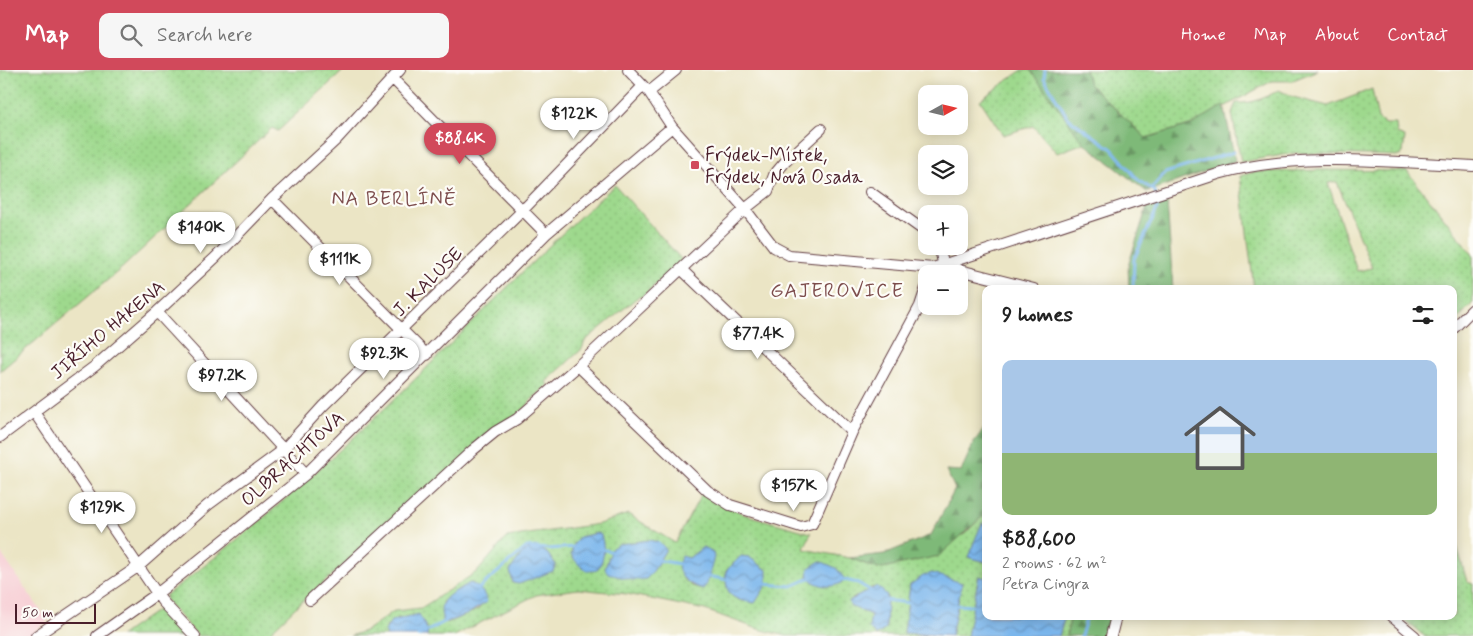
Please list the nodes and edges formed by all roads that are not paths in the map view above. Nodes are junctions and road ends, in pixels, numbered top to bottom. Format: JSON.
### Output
{"nodes":[{"id":1,"x":400,"y":70,"type":"edge"},
{"id":2,"x":628,"y":70,"type":"edge"},
{"id":3,"x":676,"y":70,"type":"edge"},
{"id":4,"x":392,"y":78,"type":"junction"},
{"id":5,"x":646,"y":89,"type":"junction"},
{"id":6,"x":672,"y":127,"type":"junction"},
{"id":7,"x":821,"y":129,"type":"dead end"},
{"id":8,"x":1473,"y":166,"type":"edge"},
{"id":9,"x":870,"y":192,"type":"dead end"},
{"id":10,"x":272,"y":199,"type":"junction"},
{"id":11,"x":745,"y":209,"type":"junction"},
{"id":12,"x":522,"y":211,"type":"junction"},
{"id":13,"x":918,"y":226,"type":"edge"},
{"id":14,"x":546,"y":234,"type":"junction"},
{"id":15,"x":947,"y":265,"type":"edge"},
{"id":16,"x":918,"y":269,"type":"edge"},
{"id":17,"x":682,"y":270,"type":"junction"},
{"id":18,"x":968,"y":272,"type":"edge"},
{"id":19,"x":1018,"y":285,"type":"edge"},
{"id":20,"x":1473,"y":309,"type":"edge"},
{"id":21,"x":918,"y":310,"type":"edge"},
{"id":22,"x":157,"y":312,"type":"junction"},
{"id":23,"x":1457,"y":325,"type":"edge"},
{"id":24,"x":402,"y":330,"type":"junction"},
{"id":25,"x":427,"y":355,"type":"junction"},
{"id":26,"x":578,"y":366,"type":"junction"},
{"id":27,"x":34,"y":412,"type":"junction"},
{"id":28,"x":852,"y":432,"type":"junction"},
{"id":29,"x":0,"y":437,"type":"edge"},
{"id":30,"x":283,"y":450,"type":"junction"},
{"id":31,"x":306,"y":474,"type":"junction"},
{"id":32,"x":139,"y":566,"type":"junction"},
{"id":33,"x":158,"y":593,"type":"junction"},
{"id":34,"x":310,"y":600,"type":"dead end"},
{"id":35,"x":1115,"y":620,"type":"edge"},
{"id":36,"x":1396,"y":620,"type":"edge"},
{"id":37,"x":36,"y":636,"type":"edge"},
{"id":38,"x":97,"y":636,"type":"edge"},
{"id":39,"x":195,"y":636,"type":"edge"},
{"id":40,"x":1111,"y":636,"type":"edge"},
{"id":41,"x":1415,"y":636,"type":"edge"}],
"edges":[{"from":1,"to":4,"type":"street","name":"JIŘÍHO HAKENA"},
{"from":2,"to":5,"type":"street"},
{"from":3,"to":5,"type":"street","name":"J. KALUSE"},
{"from":4,"to":10,"type":"street","name":"JIŘÍHO HAKENA"},
{"from":4,"to":12,"type":"street"},
{"from":5,"to":6,"type":"street"},
{"from":5,"to":12,"type":"street","name":"J. KALUSE"},
{"from":6,"to":11,"type":"street"},
{"from":6,"to":14,"type":"street","name":"OLBRACHTOVA"},
{"from":7,"to":11,"type":"street"},
{"from":8,"to":15,"type":"street"},
{"from":9,"to":13,"type":"street"},
{"from":10,"to":22,"type":"street","name":"JIŘÍHO HAKENA"},
{"from":10,"to":24,"type":"street"},
{"from":11,"to":16,"type":"street"},
{"from":11,"to":17,"type":"street"},
{"from":12,"to":14,"type":"street"},
{"from":12,"to":24,"type":"street","name":"J. KALUSE"},
{"from":14,"to":25,"type":"street","name":"OLBRACHTOVA"},
{"from":17,"to":26,"type":"street"},
{"from":17,"to":28,"type":"street"},
{"from":18,"to":19,"type":"street"},
{"from":20,"to":23,"type":"street"},
{"from":21,"to":28,"type":"street"},
{"from":22,"to":27,"type":"street","name":"JIŘÍHO HAKENA"},
{"from":22,"to":30,"type":"street"},
{"from":24,"to":25,"type":"street"},
{"from":24,"to":30,"type":"street","name":"J. KALUSE"},
{"from":25,"to":31,"type":"street","name":"OLBRACHTOVA"},
{"from":26,"to":28,"type":"street"},
{"from":26,"to":34,"type":"street"},
{"from":27,"to":29,"type":"street","name":"JIŘÍHO HAKENA"},
{"from":27,"to":32,"type":"street"},
{"from":30,"to":31,"type":"street"},
{"from":30,"to":32,"type":"street","name":"J. KALUSE"},
{"from":31,"to":33,"type":"street","name":"OLBRACHTOVA"},
{"from":32,"to":33,"type":"street"},
{"from":32,"to":37,"type":"street","name":"J. KALUSE"},
{"from":33,"to":38,"type":"street","name":"OLBRACHTOVA"},
{"from":33,"to":39,"type":"street"},
{"from":35,"to":40,"type":"street"},
{"from":36,"to":41,"type":"street"}]}
